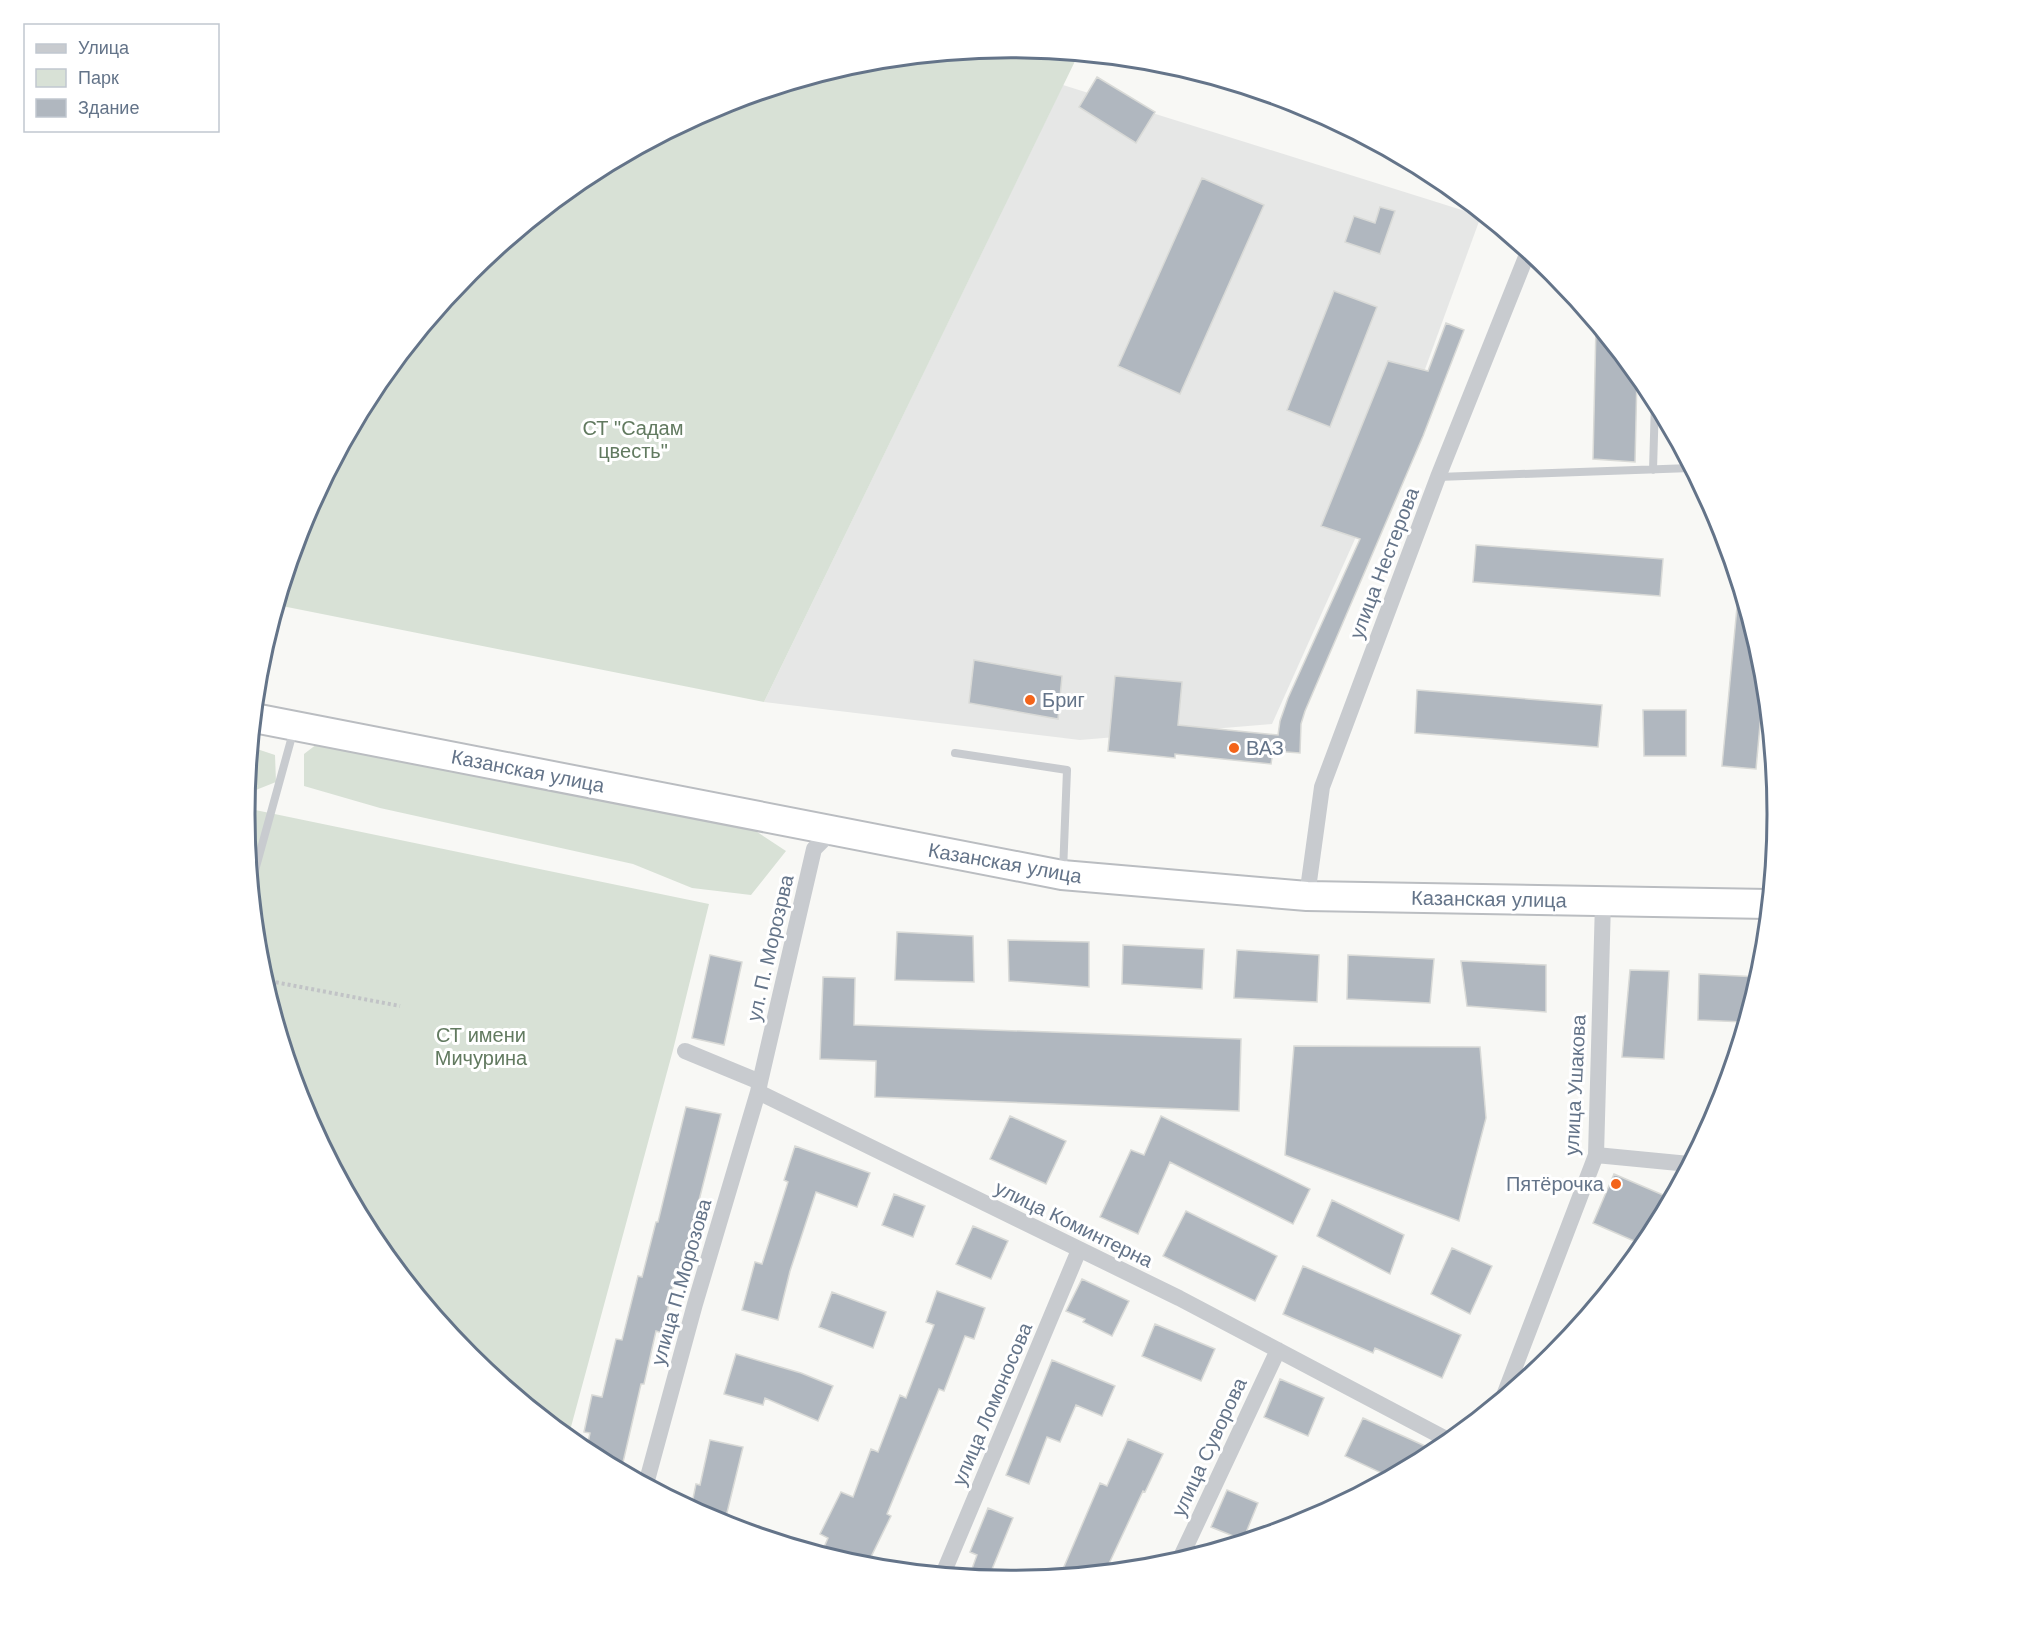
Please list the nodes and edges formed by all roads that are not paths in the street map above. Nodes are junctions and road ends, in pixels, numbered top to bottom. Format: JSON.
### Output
{"nodes":[{"id":1,"x":1525,"y":260,"type":"edge"},
{"id":2,"x":1655,"y":417,"type":"edge"},
{"id":3,"x":1683,"y":468,"type":"edge"},
{"id":4,"x":1653,"y":470,"type":"junction"},
{"id":5,"x":1438,"y":477,"type":"junction"},
{"id":6,"x":261,"y":719,"type":"edge"},
{"id":7,"x":294,"y":726,"type":"junction"},
{"id":8,"x":955,"y":753,"type":"dead end"},
{"id":9,"x":832,"y":831,"type":"junction"},
{"id":10,"x":257,"y":866,"type":"edge"},
{"id":11,"x":1062,"y":875,"type":"junction"},
{"id":12,"x":1307,"y":896,"type":"junction"},
{"id":13,"x":1603,"y":902,"type":"junction"},
{"id":14,"x":1762,"y":904,"type":"edge"},
{"id":15,"x":685,"y":1051,"type":"dead end"},
{"id":16,"x":759,"y":1087,"type":"junction"},
{"id":17,"x":1596,"y":1155,"type":"junction"},
{"id":18,"x":1682,"y":1163,"type":"edge"},
{"id":19,"x":1079,"y":1250,"type":"junction"},
{"id":20,"x":1278,"y":1350,"type":"junction"},
{"id":21,"x":1509,"y":1383,"type":"edge"},
{"id":22,"x":1440,"y":1436,"type":"edge"},
{"id":23,"x":648,"y":1477,"type":"edge"},
{"id":24,"x":1184,"y":1550,"type":"edge"},
{"id":25,"x":946,"y":1567,"type":"edge"}],
"edges":[{"from":1,"to":5,"type":"street","name":"улица Нестерова"},
{"from":2,"to":4,"type":"lane"},
{"from":3,"to":4,"type":"lane"},
{"from":4,"to":5,"type":"lane"},
{"from":5,"to":12,"type":"street","name":"улица Нестерова"},
{"from":6,"to":7,"type":"highway","name":"Казанская улица"},
{"from":7,"to":9,"type":"highway","name":"Казанская улица"},
{"from":7,"to":10,"type":"lane"},
{"from":8,"to":11,"type":"lane"},
{"from":9,"to":11,"type":"highway","name":"Казанская улица"},
{"from":9,"to":16,"type":"street","name":"ул. П. Морозрва"},
{"from":11,"to":12,"type":"highway","name":"Казанская улица"},
{"from":12,"to":13,"type":"highway","name":"Казанская улица"},
{"from":13,"to":14,"type":"highway","name":"Казанская улица"},
{"from":13,"to":17,"type":"street","name":"улица Ушакова"},
{"from":15,"to":16,"type":"street","name":"улица Коминтерна"},
{"from":16,"to":19,"type":"street","name":"улица Коминтерна"},
{"from":16,"to":23,"type":"street","name":"улица П.Морозова"},
{"from":17,"to":18,"type":"street"},
{"from":17,"to":21,"type":"street","name":"улица Ушакова"},
{"from":19,"to":20,"type":"street","name":"улица Коминтерна"},
{"from":19,"to":25,"type":"street","name":"улица Ломоносова"},
{"from":20,"to":22,"type":"street","name":"улица Коминтерна"},
{"from":20,"to":24,"type":"street","name":"улица Суворова"}]}
